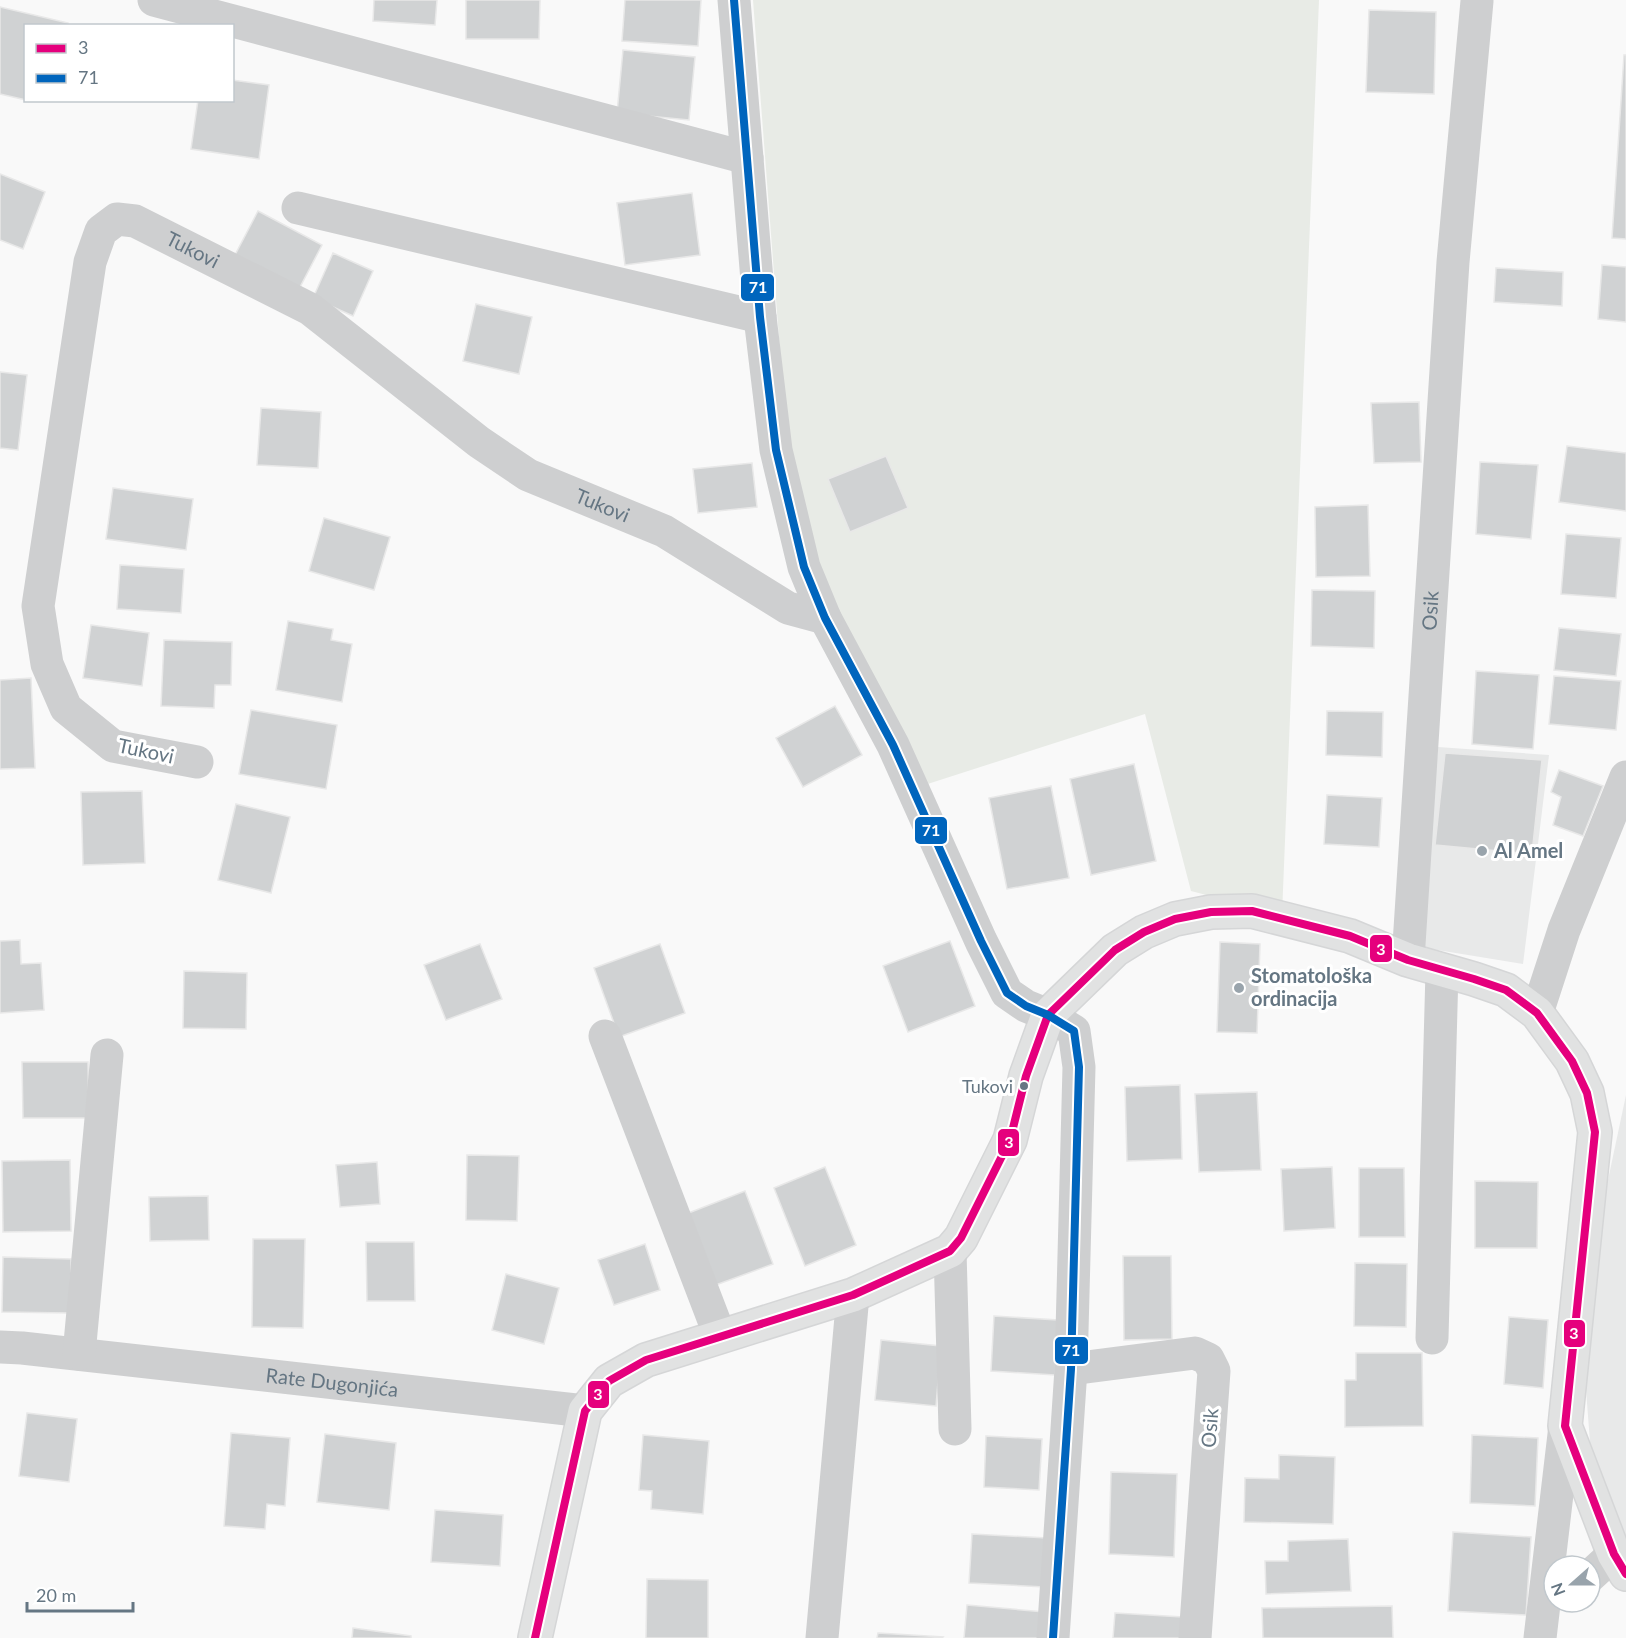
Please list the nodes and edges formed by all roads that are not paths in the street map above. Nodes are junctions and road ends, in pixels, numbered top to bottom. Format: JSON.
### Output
{"nodes":[{"id":1,"x":154,"y":0,"type":"edge"},
{"id":2,"x":734,"y":0,"type":"edge"},
{"id":3,"x":1477,"y":1,"type":"edge"},
{"id":4,"x":747,"y":158,"type":"junction"},
{"id":5,"x":298,"y":208,"type":"dead end"},
{"id":6,"x":760,"y":317,"type":"junction"},
{"id":7,"x":825,"y":618,"type":"junction"},
{"id":8,"x":197,"y":762,"type":"dead end"},
{"id":9,"x":1626,"y":777,"type":"edge"},
{"id":10,"x":1408,"y":960,"type":"junction"},
{"id":11,"x":1442,"y":971,"type":"junction"},
{"id":12,"x":1538,"y":1012,"type":"junction"},
{"id":13,"x":1048,"y":1015,"type":"junction"},
{"id":14,"x":605,"y":1036,"type":"dead end"},
{"id":15,"x":107,"y":1055,"type":"dead end"},
{"id":16,"x":950,"y":1251,"type":"junction"},
{"id":17,"x":853,"y":1295,"type":"junction"},
{"id":18,"x":720,"y":1336,"type":"junction"},
{"id":19,"x":1432,"y":1338,"type":"dead end"},
{"id":20,"x":0,"y":1347,"type":"edge"},
{"id":21,"x":79,"y":1354,"type":"junction"},
{"id":22,"x":1071,"y":1369,"type":"junction"},
{"id":23,"x":585,"y":1411,"type":"junction"},
{"id":24,"x":1565,"y":1426,"type":"junction"},
{"id":25,"x":955,"y":1429,"type":"dead end"},
{"id":26,"x":1620,"y":1564,"type":"edge"},
{"id":27,"x":1602,"y":1571,"type":"edge"},
{"id":28,"x":1547,"y":1618,"type":"edge"},
{"id":29,"x":535,"y":1638,"type":"edge"},
{"id":30,"x":822,"y":1638,"type":"edge"},
{"id":31,"x":1053,"y":1638,"type":"edge"},
{"id":32,"x":1195,"y":1638,"type":"edge"}],
"edges":[{"from":1,"to":4,"type":"street"},
{"from":2,"to":4,"type":"street"},
{"from":3,"to":10,"type":"street","name":"Osik"},
{"from":4,"to":6,"type":"street"},
{"from":5,"to":6,"type":"street"},
{"from":6,"to":7,"type":"street"},
{"from":7,"to":8,"type":"street","name":"Tukovi"},
{"from":7,"to":13,"type":"street"},
{"from":9,"to":12,"type":"street"},
{"from":10,"to":11,"type":"main road"},
{"from":10,"to":13,"type":"main road"},
{"from":11,"to":12,"type":"main road"},
{"from":11,"to":19,"type":"street"},
{"from":12,"to":24,"type":"main road"},
{"from":13,"to":16,"type":"main road"},
{"from":13,"to":22,"type":"street"},
{"from":14,"to":18,"type":"street"},
{"from":15,"to":21,"type":"street"},
{"from":16,"to":17,"type":"main road"},
{"from":16,"to":25,"type":"street"},
{"from":17,"to":18,"type":"main road"},
{"from":17,"to":30,"type":"street"},
{"from":18,"to":23,"type":"main road"},
{"from":20,"to":21,"type":"street","name":"Rate Dugonjića"},
{"from":21,"to":23,"type":"street","name":"Rate Dugonjića"},
{"from":22,"to":31,"type":"street"},
{"from":22,"to":32,"type":"street","name":"Osik"},
{"from":23,"to":29,"type":"main road"},
{"from":24,"to":26,"type":"main road"},
{"from":24,"to":28,"type":"street"},
{"from":26,"to":27,"type":"street"}]}
